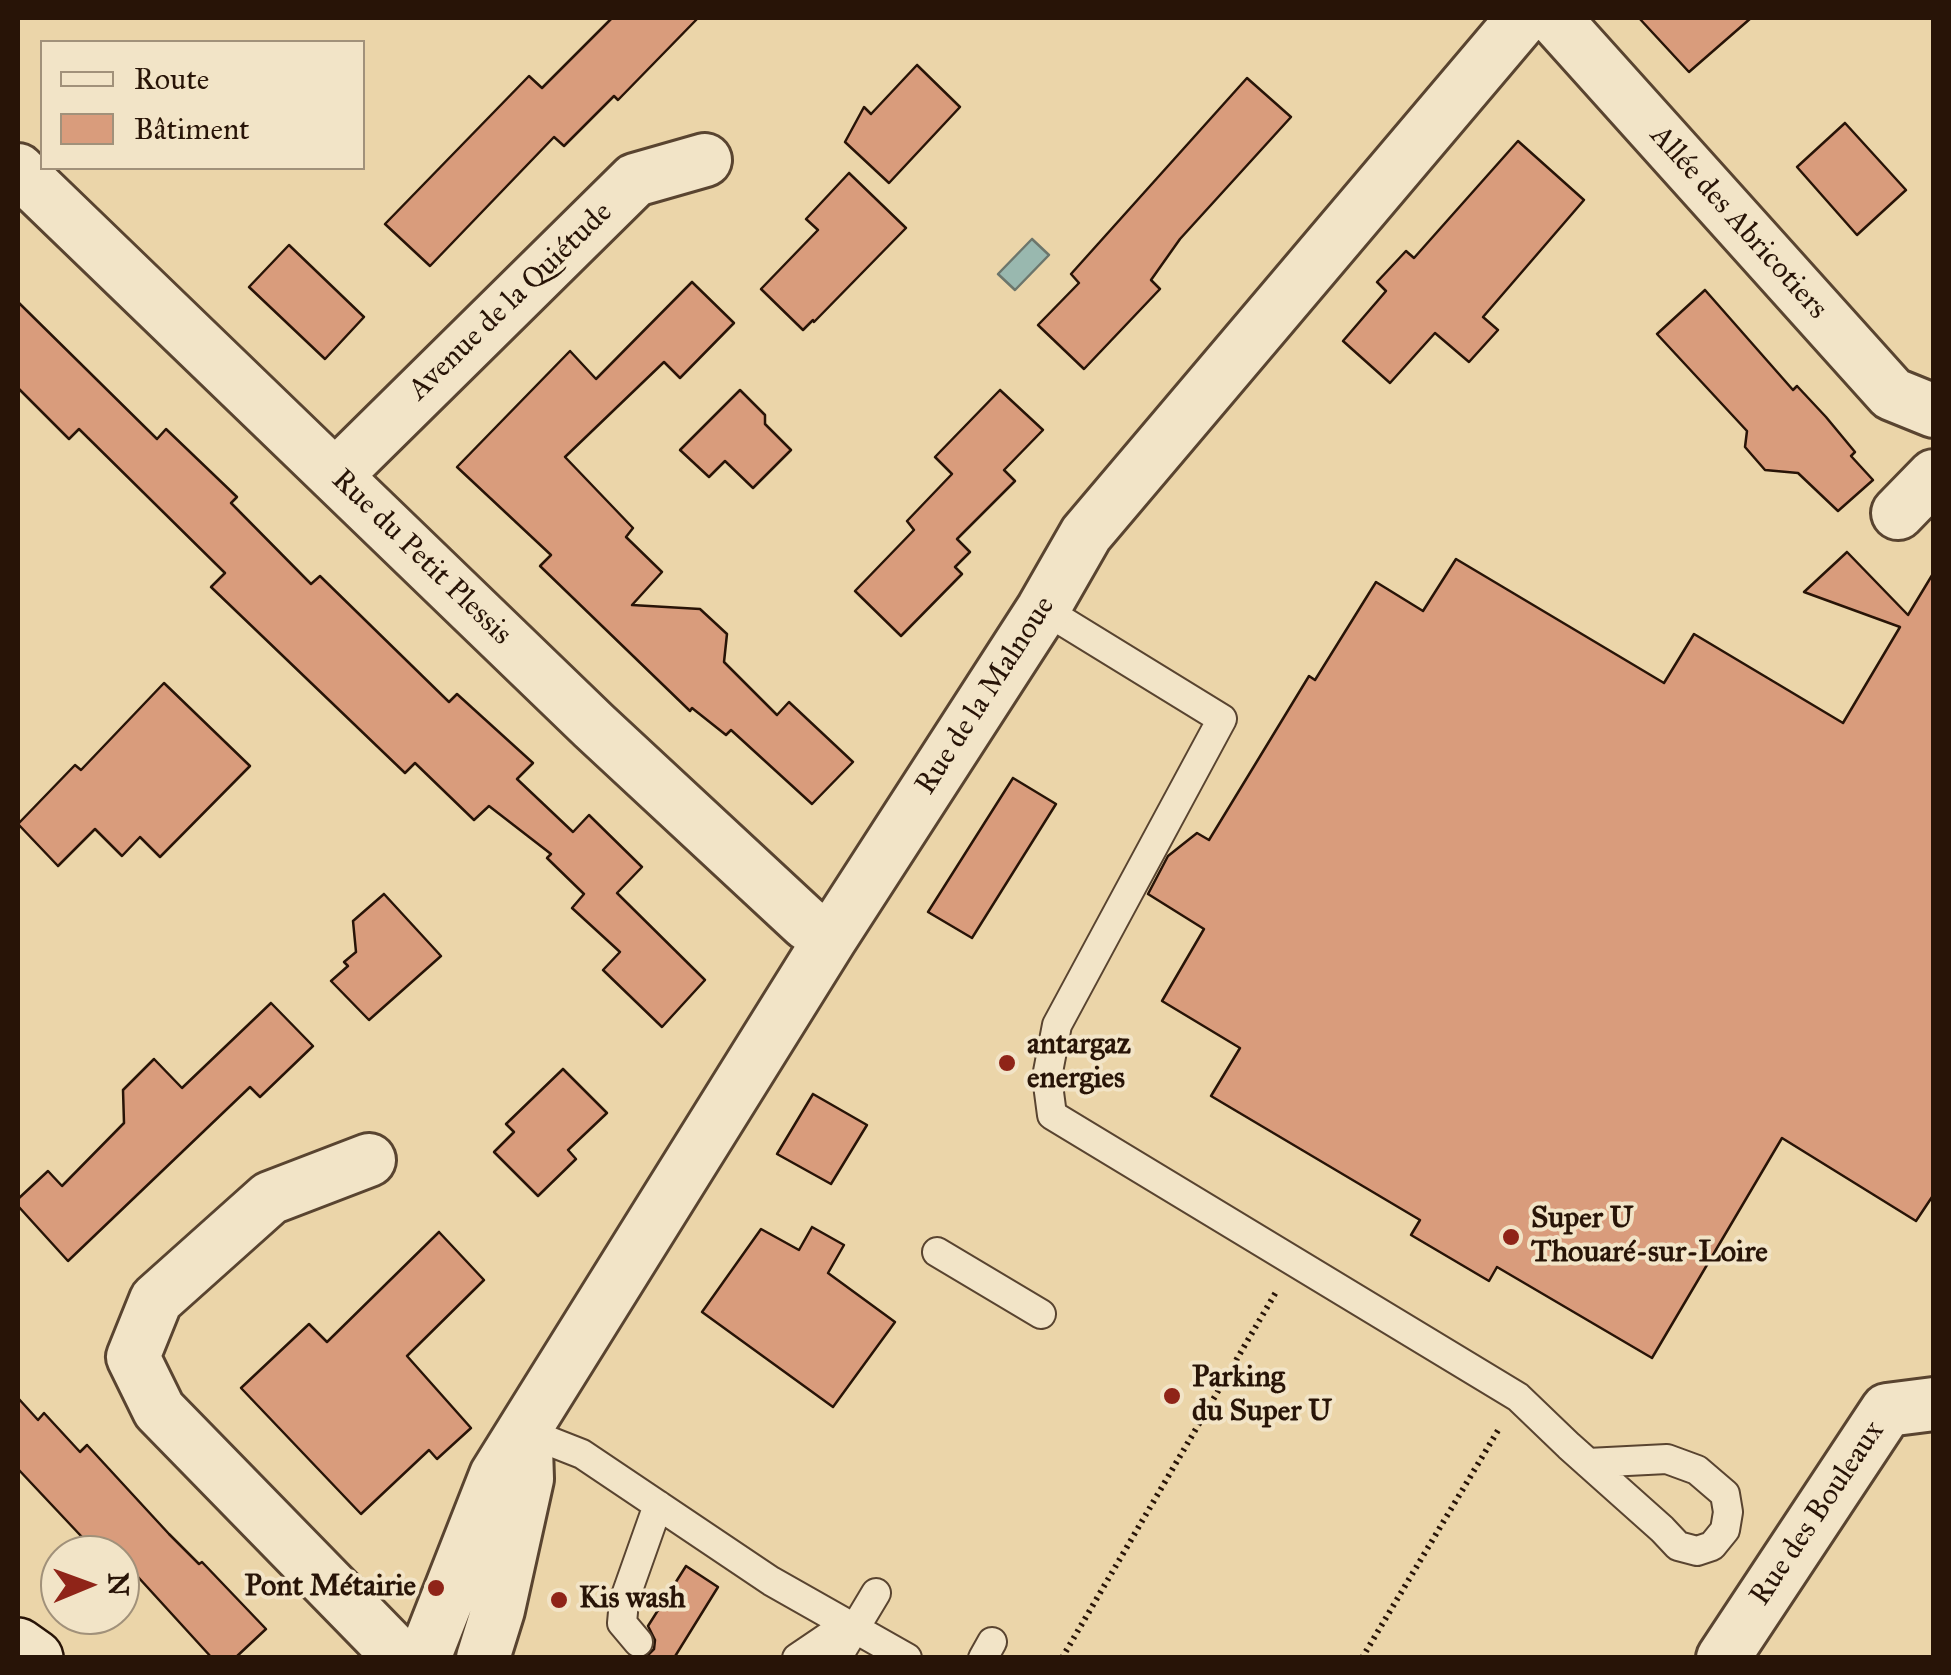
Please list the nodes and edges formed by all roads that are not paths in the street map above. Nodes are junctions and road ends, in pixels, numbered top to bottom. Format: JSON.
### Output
{"nodes":[{"id":1,"x":1523,"y":18,"type":"edge"},
{"id":2,"x":1554,"y":18,"type":"edge"},
{"id":3,"x":705,"y":160,"type":"dead end"},
{"id":4,"x":18,"y":170,"type":"edge"},
{"id":5,"x":1934,"y":412,"type":"edge"},
{"id":6,"x":335,"y":476,"type":"junction"},
{"id":7,"x":1043,"y":609,"type":"junction"},
{"id":8,"x":830,"y":939,"type":"junction"},
{"id":9,"x":369,"y":1160,"type":"dead end"},
{"id":10,"x":937,"y":1252,"type":"dead end"},
{"id":11,"x":1040,"y":1314,"type":"dead end"},
{"id":12,"x":1934,"y":1404,"type":"edge"},
{"id":13,"x":526,"y":1432,"type":"junction"},
{"id":14,"x":1588,"y":1463,"type":"junction"},
{"id":15,"x":658,"y":1505,"type":"junction"},
{"id":16,"x":876,"y":1592,"type":"dead end"},
{"id":17,"x":854,"y":1630,"type":"junction"},
{"id":18,"x":638,"y":1642,"type":"dead end"},
{"id":19,"x":18,"y":1646,"type":"edge"},
{"id":20,"x":34,"y":1658,"type":"edge"},
{"id":21,"x":400,"y":1658,"type":"edge"},
{"id":22,"x":424,"y":1658,"type":"edge"},
{"id":23,"x":483,"y":1658,"type":"edge"},
{"id":24,"x":797,"y":1658,"type":"edge"},
{"id":25,"x":837,"y":1658,"type":"edge"},
{"id":26,"x":907,"y":1658,"type":"edge"},
{"id":27,"x":1723,"y":1658,"type":"edge"}],
"edges":[{"from":1,"to":7,"type":"street","name":"Rue de la Malnoue"},
{"from":2,"to":5,"type":"street","name":"Allée des Abricotiers"},
{"from":3,"to":6,"type":"street","name":"Avenue de la Quiétude"},
{"from":4,"to":6,"type":"street","name":"Rue du Petit Plessis"},
{"from":6,"to":8,"type":"street","name":"Rue du Petit Plessis"},
{"from":7,"to":8,"type":"street","name":"Rue de la Malnoue"},
{"from":7,"to":14,"type":"lane"},
{"from":8,"to":13,"type":"street","name":"Rue de la Malnoue"},
{"from":9,"to":21,"type":"street"},
{"from":10,"to":11,"type":"lane"},
{"from":12,"to":27,"type":"street","name":"Rue des Bouleaux"},
{"from":13,"to":15,"type":"lane"},
{"from":13,"to":22,"type":"street","name":"Rue de la Malnoue"},
{"from":13,"to":23,"type":"street"},
{"from":14,"to":14,"type":"lane"},
{"from":15,"to":17,"type":"lane"},
{"from":15,"to":18,"type":"lane"},
{"from":16,"to":17,"type":"lane"},
{"from":17,"to":24,"type":"lane"},
{"from":17,"to":25,"type":"lane"},
{"from":17,"to":26,"type":"lane"},
{"from":19,"to":20,"type":"street"}]}
